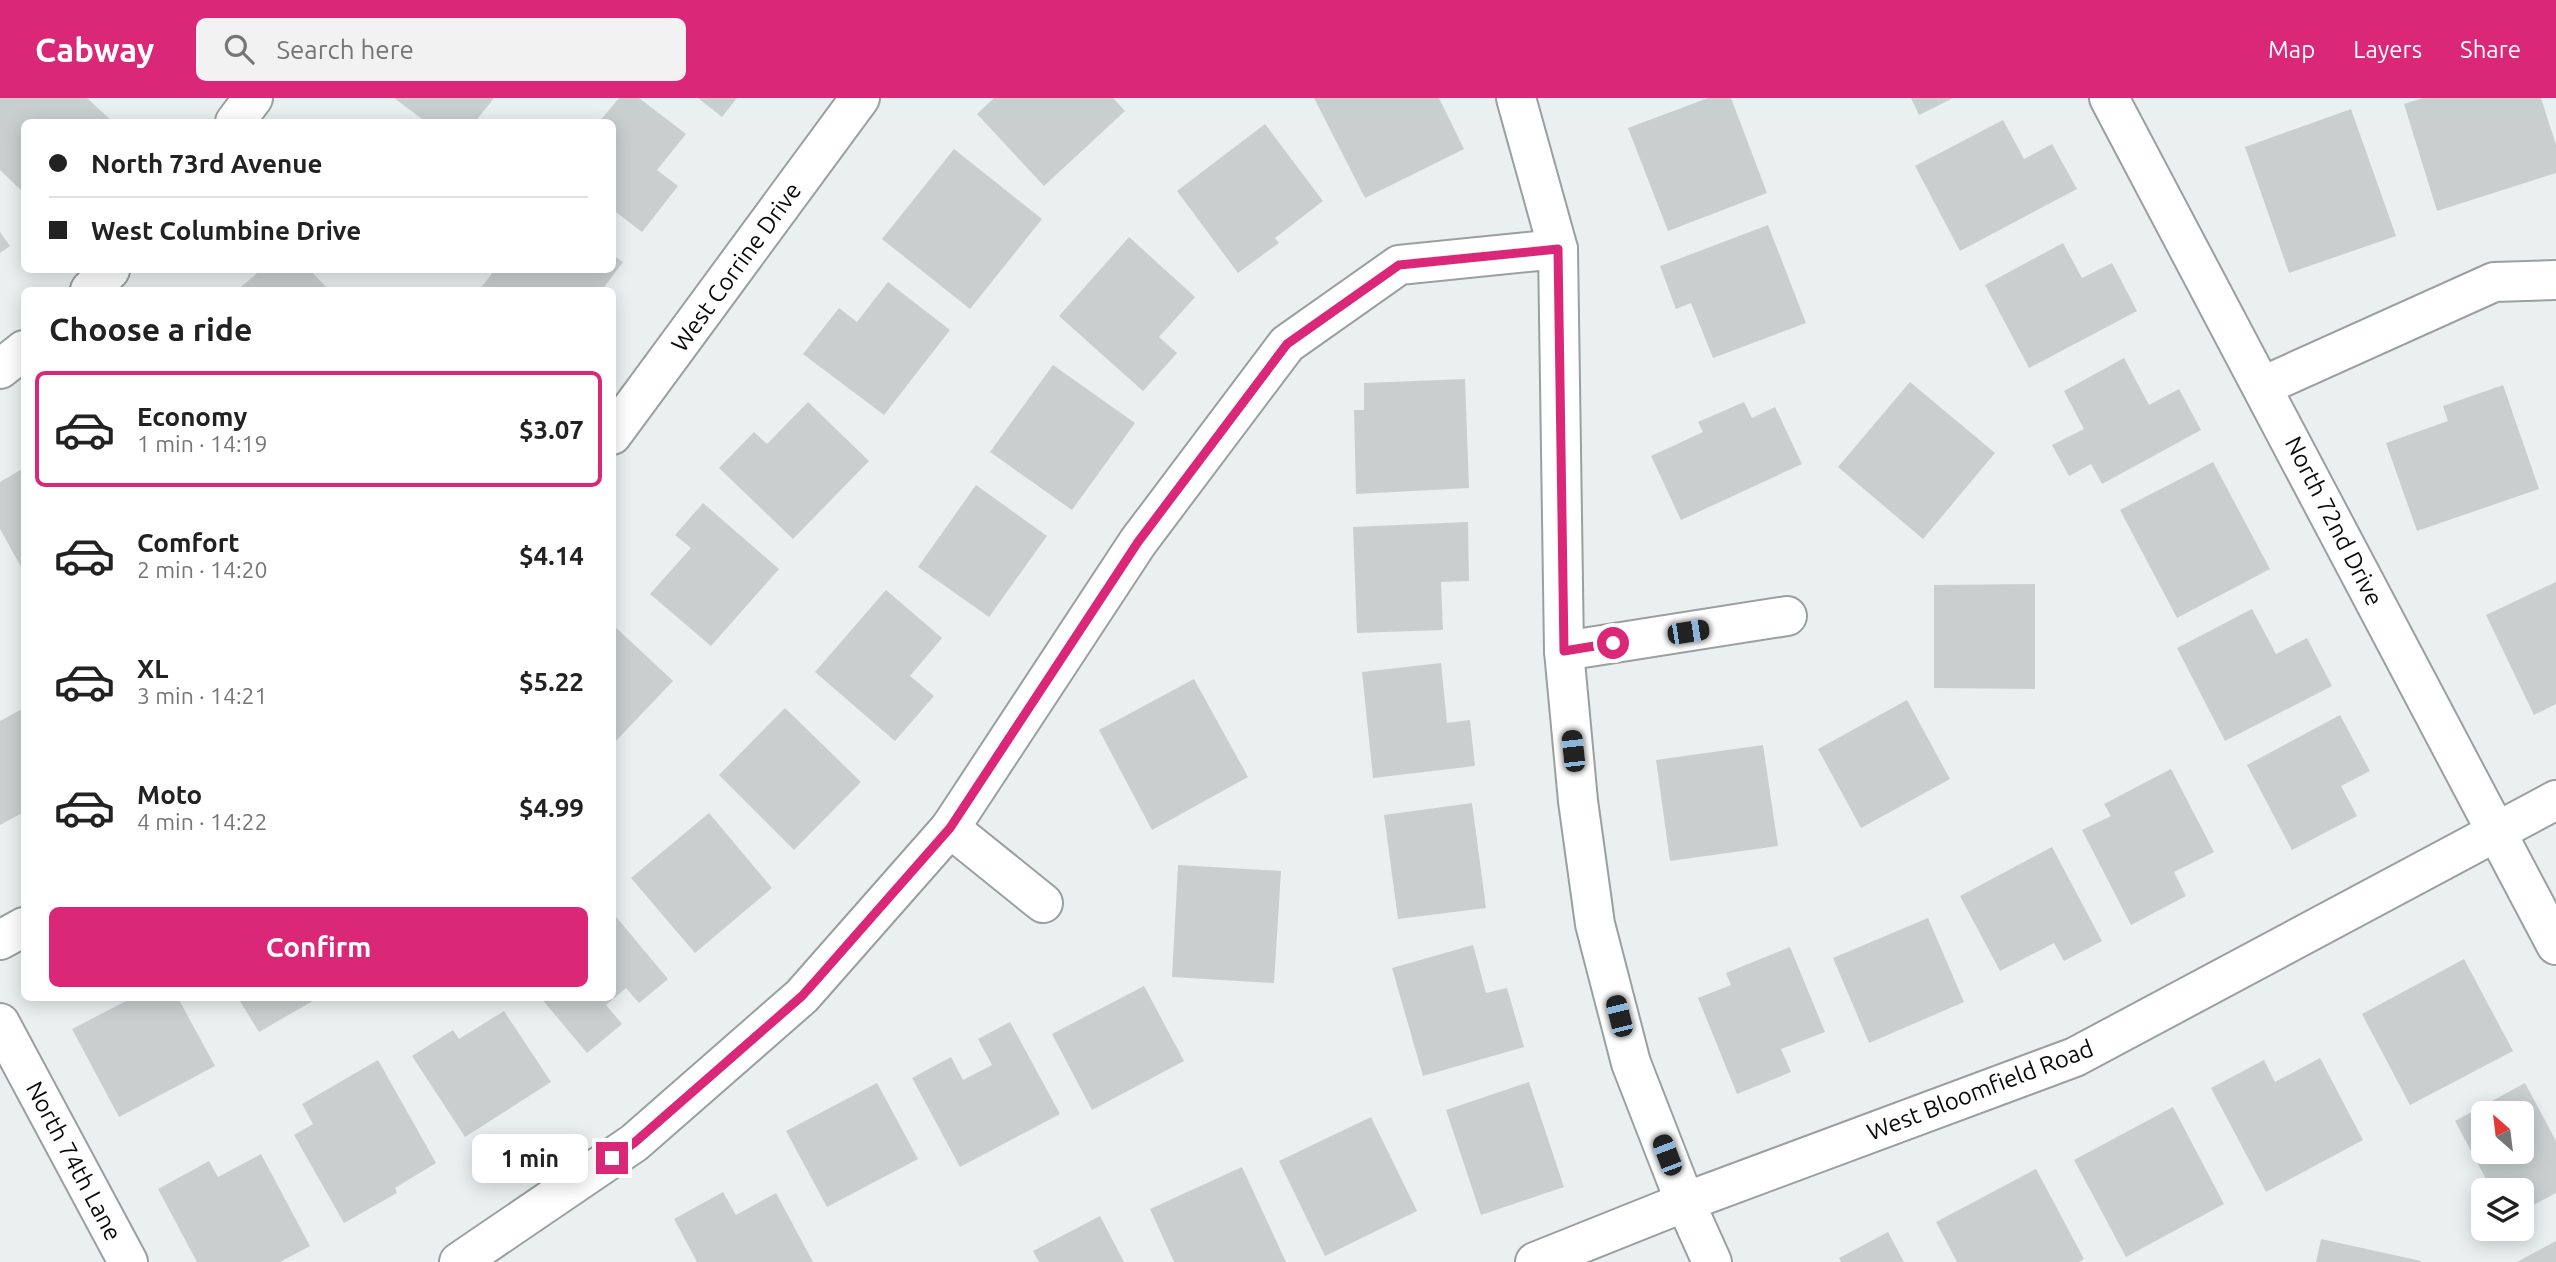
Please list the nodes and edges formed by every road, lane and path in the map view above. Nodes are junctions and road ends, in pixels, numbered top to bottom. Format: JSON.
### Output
{"nodes":[{"id":1,"x":253,"y":98,"type":"edge"},
{"id":2,"x":860,"y":98,"type":"edge"},
{"id":3,"x":1516,"y":98,"type":"edge"},
{"id":4,"x":2109,"y":98,"type":"edge"},
{"id":5,"x":237,"y":119,"type":"edge"},
{"id":6,"x":1558,"y":249,"type":"junction"},
{"id":7,"x":107,"y":273,"type":"edge"},
{"id":8,"x":2556,"y":280,"type":"edge"},
{"id":9,"x":93,"y":287,"type":"edge"},
{"id":10,"x":21,"y":352,"type":"edge"},
{"id":11,"x":0,"y":369,"type":"edge"},
{"id":12,"x":2263,"y":386,"type":"junction"},
{"id":13,"x":616,"y":430,"type":"edge"},
{"id":14,"x":1787,"y":617,"type":"dead end"},
{"id":15,"x":1564,"y":651,"type":"junction"},
{"id":16,"x":2556,"y":800,"type":"edge"},
{"id":17,"x":950,"y":828,"type":"junction"},
{"id":18,"x":2496,"y":833,"type":"junction"},
{"id":19,"x":1043,"y":903,"type":"dead end"},
{"id":20,"x":21,"y":929,"type":"edge"},
{"id":21,"x":0,"y":940,"type":"edge"},
{"id":22,"x":2556,"y":946,"type":"edge"},
{"id":23,"x":0,"y":1023,"type":"edge"},
{"id":24,"x":1685,"y":1202,"type":"junction"},
{"id":25,"x":128,"y":1262,"type":"edge"},
{"id":26,"x":459,"y":1262,"type":"edge"},
{"id":27,"x":1535,"y":1262,"type":"edge"},
{"id":28,"x":1712,"y":1262,"type":"edge"}],
"edges":[{"from":1,"to":5,"type":"street"},
{"from":2,"to":13,"type":"street","name":"West Corrine Drive"},
{"from":3,"to":6,"type":"street"},
{"from":4,"to":12,"type":"street","name":"North 72nd Drive"},
{"from":6,"to":15,"type":"street"},
{"from":6,"to":17,"type":"street"},
{"from":7,"to":9,"type":"street"},
{"from":8,"to":12,"type":"street"},
{"from":10,"to":11,"type":"street"},
{"from":12,"to":18,"type":"street","name":"North 72nd Drive"},
{"from":14,"to":15,"type":"street"},
{"from":15,"to":24,"type":"street"},
{"from":16,"to":18,"type":"street","name":"West Bloomfield Road"},
{"from":17,"to":19,"type":"street"},
{"from":17,"to":26,"type":"street"},
{"from":18,"to":22,"type":"street","name":"North 72nd Drive"},
{"from":18,"to":24,"type":"street","name":"West Bloomfield Road"},
{"from":20,"to":21,"type":"street"},
{"from":23,"to":25,"type":"street","name":"North 74th Lane"},
{"from":24,"to":27,"type":"street","name":"West Bloomfield Road"},
{"from":24,"to":28,"type":"street"}]}
